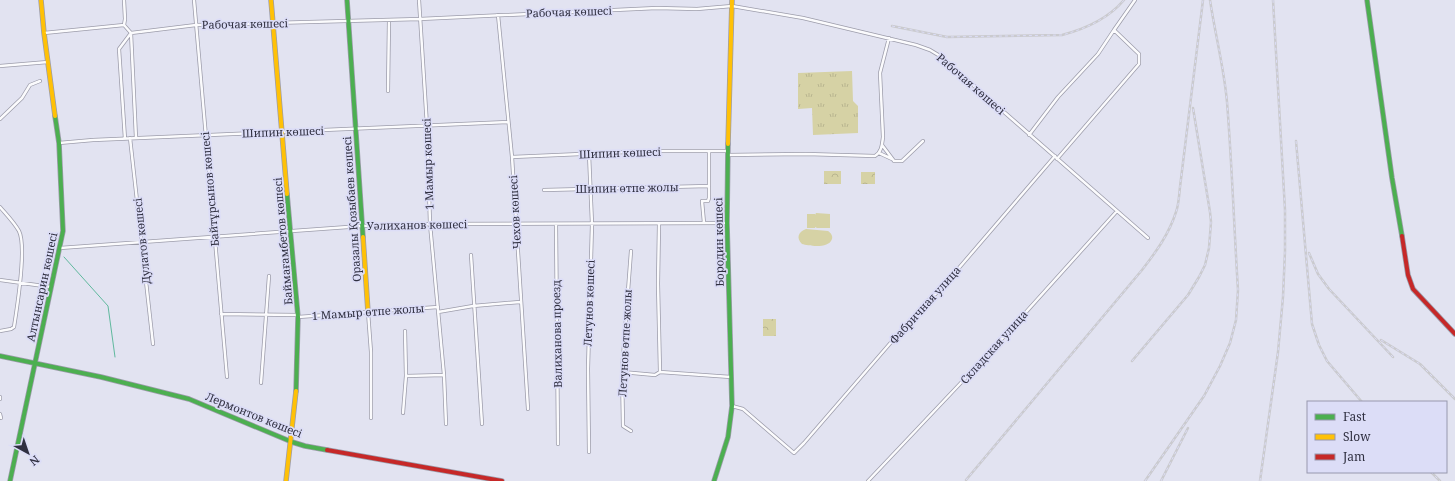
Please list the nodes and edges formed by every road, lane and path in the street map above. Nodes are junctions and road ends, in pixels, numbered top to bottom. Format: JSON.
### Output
{"nodes":[{"id":1,"x":41,"y":0,"type":"edge"},
{"id":2,"x":124,"y":0,"type":"edge"},
{"id":3,"x":194,"y":0,"type":"edge"},
{"id":4,"x":271,"y":0,"type":"edge"},
{"id":5,"x":347,"y":0,"type":"edge"},
{"id":6,"x":419,"y":0,"type":"edge"},
{"id":7,"x":732,"y":0,"type":"edge"},
{"id":8,"x":1135,"y":0,"type":"edge"},
{"id":9,"x":1367,"y":0,"type":"edge"},
{"id":10,"x":732,"y":6,"type":"junction"},
{"id":11,"x":498,"y":15,"type":"junction"},
{"id":12,"x":420,"y":19,"type":"junction"},
{"id":13,"x":389,"y":20,"type":"junction"},
{"id":14,"x":349,"y":21,"type":"junction"},
{"id":15,"x":273,"y":23,"type":"junction"},
{"id":16,"x":196,"y":25,"type":"junction"},
{"id":17,"x":125,"y":26,"type":"junction"},
{"id":18,"x":1114,"y":30,"type":"junction"},
{"id":19,"x":130,"y":32,"type":"junction"},
{"id":20,"x":44,"y":33,"type":"junction"},
{"id":21,"x":889,"y":38,"type":"junction"},
{"id":22,"x":48,"y":62,"type":"junction"},
{"id":23,"x":0,"y":66,"type":"edge"},
{"id":24,"x":40,"y":81,"type":"dead end"},
{"id":25,"x":388,"y":91,"type":"dead end"},
{"id":26,"x":0,"y":119,"type":"edge"},
{"id":27,"x":508,"y":122,"type":"junction"},
{"id":28,"x":427,"y":126,"type":"junction"},
{"id":29,"x":356,"y":130,"type":"junction"},
{"id":30,"x":282,"y":132,"type":"junction"},
{"id":31,"x":205,"y":135,"type":"junction"},
{"id":32,"x":1029,"y":135,"type":"junction"},
{"id":33,"x":130,"y":138,"type":"junction"},
{"id":34,"x":136,"y":138,"type":"junction"},
{"id":35,"x":126,"y":139,"type":"junction"},
{"id":36,"x":922,"y":141,"type":"dead end"},
{"id":37,"x":59,"y":143,"type":"junction"},
{"id":38,"x":882,"y":145,"type":"junction"},
{"id":39,"x":709,"y":152,"type":"junction"},
{"id":40,"x":728,"y":153,"type":"junction"},
{"id":41,"x":879,"y":153,"type":"junction"},
{"id":42,"x":589,"y":154,"type":"junction"},
{"id":43,"x":512,"y":157,"type":"junction"},
{"id":44,"x":1056,"y":158,"type":"junction"},
{"id":45,"x":894,"y":161,"type":"junction"},
{"id":46,"x":709,"y":186,"type":"junction"},
{"id":47,"x":591,"y":188,"type":"junction"},
{"id":48,"x":544,"y":190,"type":"dead end"},
{"id":49,"x":0,"y":207,"type":"edge"},
{"id":50,"x":1117,"y":211,"type":"junction"},
{"id":51,"x":704,"y":223,"type":"junction"},
{"id":52,"x":727,"y":223,"type":"junction"},
{"id":53,"x":430,"y":224,"type":"junction"},
{"id":54,"x":515,"y":224,"type":"junction"},
{"id":55,"x":556,"y":224,"type":"junction"},
{"id":56,"x":592,"y":224,"type":"junction"},
{"id":57,"x":659,"y":224,"type":"junction"},
{"id":58,"x":362,"y":226,"type":"junction"},
{"id":59,"x":291,"y":231,"type":"junction"},
{"id":60,"x":214,"y":236,"type":"junction"},
{"id":61,"x":1148,"y":238,"type":"dead end"},
{"id":62,"x":142,"y":241,"type":"junction"},
{"id":63,"x":60,"y":248,"type":"junction"},
{"id":64,"x":631,"y":251,"type":"dead end"},
{"id":65,"x":471,"y":255,"type":"dead end"},
{"id":66,"x":269,"y":276,"type":"dead end"},
{"id":67,"x":0,"y":280,"type":"edge"},
{"id":68,"x":20,"y":283,"type":"junction"},
{"id":69,"x":51,"y":287,"type":"junction"},
{"id":70,"x":520,"y":302,"type":"junction"},
{"id":71,"x":473,"y":306,"type":"junction"},
{"id":72,"x":438,"y":307,"type":"junction"},
{"id":73,"x":368,"y":312,"type":"junction"},
{"id":74,"x":438,"y":312,"type":"junction"},
{"id":75,"x":221,"y":314,"type":"junction"},
{"id":76,"x":267,"y":314,"type":"junction"},
{"id":77,"x":298,"y":316,"type":"junction"},
{"id":78,"x":0,"y":331,"type":"edge"},
{"id":79,"x":405,"y":331,"type":"dead end"},
{"id":80,"x":1455,"y":334,"type":"edge"},
{"id":81,"x":153,"y":344,"type":"dead end"},
{"id":82,"x":0,"y":356,"type":"edge"},
{"id":83,"x":35,"y":363,"type":"junction"},
{"id":84,"x":622,"y":372,"type":"junction"},
{"id":85,"x":660,"y":372,"type":"junction"},
{"id":86,"x":444,"y":375,"type":"junction"},
{"id":87,"x":406,"y":376,"type":"junction"},
{"id":88,"x":227,"y":377,"type":"dead end"},
{"id":89,"x":731,"y":377,"type":"junction"},
{"id":90,"x":261,"y":384,"type":"dead end"},
{"id":91,"x":732,"y":406,"type":"junction"},
{"id":92,"x":528,"y":409,"type":"dead end"},
{"id":93,"x":402,"y":413,"type":"dead end"},
{"id":94,"x":0,"y":414,"type":"edge"},
{"id":95,"x":1,"y":418,"type":"dead end"},
{"id":96,"x":371,"y":418,"type":"dead end"},
{"id":97,"x":446,"y":424,"type":"dead end"},
{"id":98,"x":482,"y":424,"type":"dead end"},
{"id":99,"x":631,"y":431,"type":"dead end"},
{"id":100,"x":292,"y":442,"type":"junction"},
{"id":101,"x":558,"y":444,"type":"dead end"},
{"id":102,"x":589,"y":452,"type":"dead end"},
{"id":103,"x":10,"y":481,"type":"edge"},
{"id":104,"x":286,"y":481,"type":"edge"},
{"id":105,"x":502,"y":481,"type":"edge"},
{"id":106,"x":714,"y":481,"type":"edge"},
{"id":107,"x":868,"y":481,"type":"edge"}],
"edges":[{"from":1,"to":20,"type":"street","name":"Алтынсарин көшесі"},
{"from":2,"to":17,"type":"street"},
{"from":3,"to":16,"type":"street","name":"Байтұрсынов көшесі"},
{"from":4,"to":15,"type":"street","name":"Баймағамбетов көшесі"},
{"from":5,"to":14,"type":"street","name":"Оразалы Қозыбаев көшесі"},
{"from":6,"to":12,"type":"street","name":"1 Мамыр көшесі"},
{"from":7,"to":10,"type":"street","name":"Бородин көшесі"},
{"from":8,"to":18,"type":"street"},
{"from":9,"to":80,"type":"street"},
{"from":10,"to":11,"type":"street","name":"Рабочая көшесі"},
{"from":10,"to":21,"type":"street","name":"Рабочая көшесі"},
{"from":10,"to":40,"type":"street","name":"Бородин көшесі"},
{"from":11,"to":12,"type":"street","name":"Рабочая көшесі"},
{"from":11,"to":27,"type":"street","name":"Чехов көшесі"},
{"from":12,"to":13,"type":"street","name":"Рабочая көшесі"},
{"from":12,"to":28,"type":"street","name":"1 Мамыр көшесі"},
{"from":13,"to":14,"type":"street","name":"Рабочая көшесі"},
{"from":13,"to":25,"type":"street"},
{"from":14,"to":15,"type":"street","name":"Рабочая көшесі"},
{"from":14,"to":29,"type":"street","name":"Оразалы Қозыбаев көшесі"},
{"from":15,"to":16,"type":"street","name":"Рабочая көшесі"},
{"from":15,"to":30,"type":"street","name":"Баймағамбетов көшесі"},
{"from":16,"to":19,"type":"street","name":"Рабочая көшесі"},
{"from":16,"to":31,"type":"street","name":"Байтұрсынов көшесі"},
{"from":17,"to":19,"type":"street"},
{"from":17,"to":20,"type":"street"},
{"from":18,"to":32,"type":"street"},
{"from":18,"to":44,"type":"street","name":"Фабричная улица"},
{"from":19,"to":34,"type":"street"},
{"from":19,"to":35,"type":"street"},
{"from":20,"to":22,"type":"street","name":"Алтынсарин көшесі"},
{"from":21,"to":32,"type":"street","name":"Рабочая көшесі"},
{"from":21,"to":38,"type":"street"},
{"from":22,"to":23,"type":"street"},
{"from":22,"to":37,"type":"street","name":"Алтынсарин көшесі"},
{"from":24,"to":26,"type":"street"},
{"from":27,"to":28,"type":"street","name":"Шипин көшесі"},
{"from":27,"to":43,"type":"street","name":"Чехов көшесі"},
{"from":28,"to":29,"type":"street","name":"Шипин көшесі"},
{"from":28,"to":53,"type":"street","name":"1 Мамыр көшесі"},
{"from":29,"to":30,"type":"street","name":"Шипин көшесі"},
{"from":29,"to":58,"type":"street","name":"Оразалы Қозыбаев көшесі"},
{"from":30,"to":31,"type":"street","name":"Шипин көшесі"},
{"from":30,"to":59,"type":"street","name":"Баймағамбетов көшесі"},
{"from":31,"to":34,"type":"street","name":"Шипин көшесі"},
{"from":31,"to":60,"type":"street","name":"Байтұрсынов көшесі"},
{"from":32,"to":44,"type":"street","name":"Рабочая көшесі"},
{"from":33,"to":34,"type":"street","name":"Шипин көшесі"},
{"from":33,"to":35,"type":"street","name":"Шипин көшесі"},
{"from":33,"to":62,"type":"street","name":"Дулатов көшесі"},
{"from":35,"to":37,"type":"street","name":"Шипин көшесі"},
{"from":36,"to":45,"type":"street"},
{"from":37,"to":63,"type":"street","name":"Алтынсарин көшесі"},
{"from":38,"to":41,"type":"street"},
{"from":38,"to":45,"type":"street"},
{"from":39,"to":40,"type":"street","name":"Шипин көшесі"},
{"from":39,"to":42,"type":"street","name":"Шипин көшесі"},
{"from":39,"to":46,"type":"street"},
{"from":40,"to":41,"type":"street","name":"Шипин көшесі"},
{"from":40,"to":52,"type":"street","name":"Бородин көшесі"},
{"from":41,"to":45,"type":"street"},
{"from":42,"to":43,"type":"street","name":"Шипин көшесі"},
{"from":42,"to":47,"type":"street","name":"Летунов көшесі"},
{"from":43,"to":54,"type":"street","name":"Чехов көшесі"},
{"from":44,"to":50,"type":"street","name":"Рабочая көшесі"},
{"from":44,"to":91,"type":"street","name":"Фабричная улица"},
{"from":46,"to":47,"type":"street","name":"Шипин өтпе жолы"},
{"from":46,"to":51,"type":"street"},
{"from":47,"to":48,"type":"street","name":"Шипин өтпе жолы"},
{"from":47,"to":56,"type":"street","name":"Летунов көшесі"},
{"from":49,"to":68,"type":"street"},
{"from":50,"to":61,"type":"street","name":"Рабочая көшесі"},
{"from":50,"to":107,"type":"street","name":"Складская улица"},
{"from":51,"to":52,"type":"street","name":"Уәлиханов көшесі"},
{"from":51,"to":57,"type":"street","name":"Уәлиханов көшесі"},
{"from":52,"to":89,"type":"street","name":"Бородин көшесі"},
{"from":53,"to":54,"type":"street","name":"Уәлиханов көшесі"},
{"from":53,"to":58,"type":"street","name":"Уәлиханов көшесі"},
{"from":53,"to":72,"type":"street","name":"1 Мамыр көшесі"},
{"from":54,"to":55,"type":"street","name":"Уәлиханов көшесі"},
{"from":54,"to":70,"type":"street","name":"Чехов көшесі"},
{"from":55,"to":56,"type":"street","name":"Уәлиханов көшесі"},
{"from":55,"to":101,"type":"street","name":"Валиханова проезд"},
{"from":56,"to":57,"type":"street","name":"Уәлиханов көшесі"},
{"from":56,"to":102,"type":"street","name":"Летунов көшесі"},
{"from":57,"to":85,"type":"street"},
{"from":58,"to":59,"type":"street","name":"Уәлиханов көшесі"},
{"from":58,"to":73,"type":"street","name":"Оразалы Қозыбаев көшесі"},
{"from":59,"to":60,"type":"street","name":"Уәлиханов көшесі"},
{"from":59,"to":77,"type":"street","name":"Баймағамбетов көшесі"},
{"from":60,"to":62,"type":"street","name":"Уәлиханов көшесі"},
{"from":60,"to":75,"type":"street","name":"Байтұрсынов көшесі"},
{"from":62,"to":63,"type":"street","name":"Уәлиханов көшесі"},
{"from":62,"to":81,"type":"street","name":"Дулатов көшесі"},
{"from":63,"to":69,"type":"street","name":"Алтынсарин көшесі"},
{"from":64,"to":84,"type":"street","name":"Летунов өтпе жолы"},
{"from":65,"to":71,"type":"street"},
{"from":66,"to":76,"type":"street"},
{"from":67,"to":68,"type":"street"},
{"from":68,"to":69,"type":"street"},
{"from":68,"to":78,"type":"street"},
{"from":69,"to":83,"type":"street","name":"Алтынсарин көшесі"},
{"from":70,"to":71,"type":"street","name":"1 Мамыр өтпе жолы"},
{"from":70,"to":92,"type":"street","name":"Чехов көшесі"},
{"from":71,"to":74,"type":"street","name":"1 Мамыр өтпе жолы"},
{"from":71,"to":98,"type":"street"},
{"from":72,"to":73,"type":"street","name":"1 Мамыр өтпе жолы"},
{"from":72,"to":74,"type":"street","name":"1 Мамыр көшесі"},
{"from":73,"to":77,"type":"street","name":"1 Мамыр өтпе жолы"},
{"from":73,"to":96,"type":"street","name":"Оразалы Қозыбаев көшесі"},
{"from":74,"to":86,"type":"street","name":"1 Мамыр көшесі"},
{"from":75,"to":76,"type":"street","name":"1 Мамыр өтпе жолы"},
{"from":75,"to":88,"type":"street","name":"Байтұрсынов көшесі"},
{"from":76,"to":77,"type":"street","name":"1 Мамыр өтпе жолы"},
{"from":76,"to":90,"type":"street"},
{"from":77,"to":100,"type":"street","name":"Баймағамбетов көшесі"},
{"from":79,"to":87,"type":"street"},
{"from":82,"to":83,"type":"street","name":"Лермонтов көшесі"},
{"from":83,"to":100,"type":"street","name":"Лермонтов көшесі"},
{"from":83,"to":103,"type":"street","name":"Алтынсарин көшесі"},
{"from":84,"to":85,"type":"street"},
{"from":84,"to":99,"type":"street","name":"Летунов өтпе жолы"},
{"from":85,"to":89,"type":"street"},
{"from":86,"to":87,"type":"street"},
{"from":86,"to":97,"type":"street","name":"1 Мамыр көшесі"},
{"from":87,"to":93,"type":"street"},
{"from":89,"to":91,"type":"street","name":"Бородин көшесі"},
{"from":91,"to":106,"type":"street","name":"Бородин көшесі"},
{"from":94,"to":95,"type":"street"},
{"from":100,"to":104,"type":"street","name":"Баймағамбетов көшесі"},
{"from":100,"to":105,"type":"street","name":"Лермонтов көшесі"}]}
